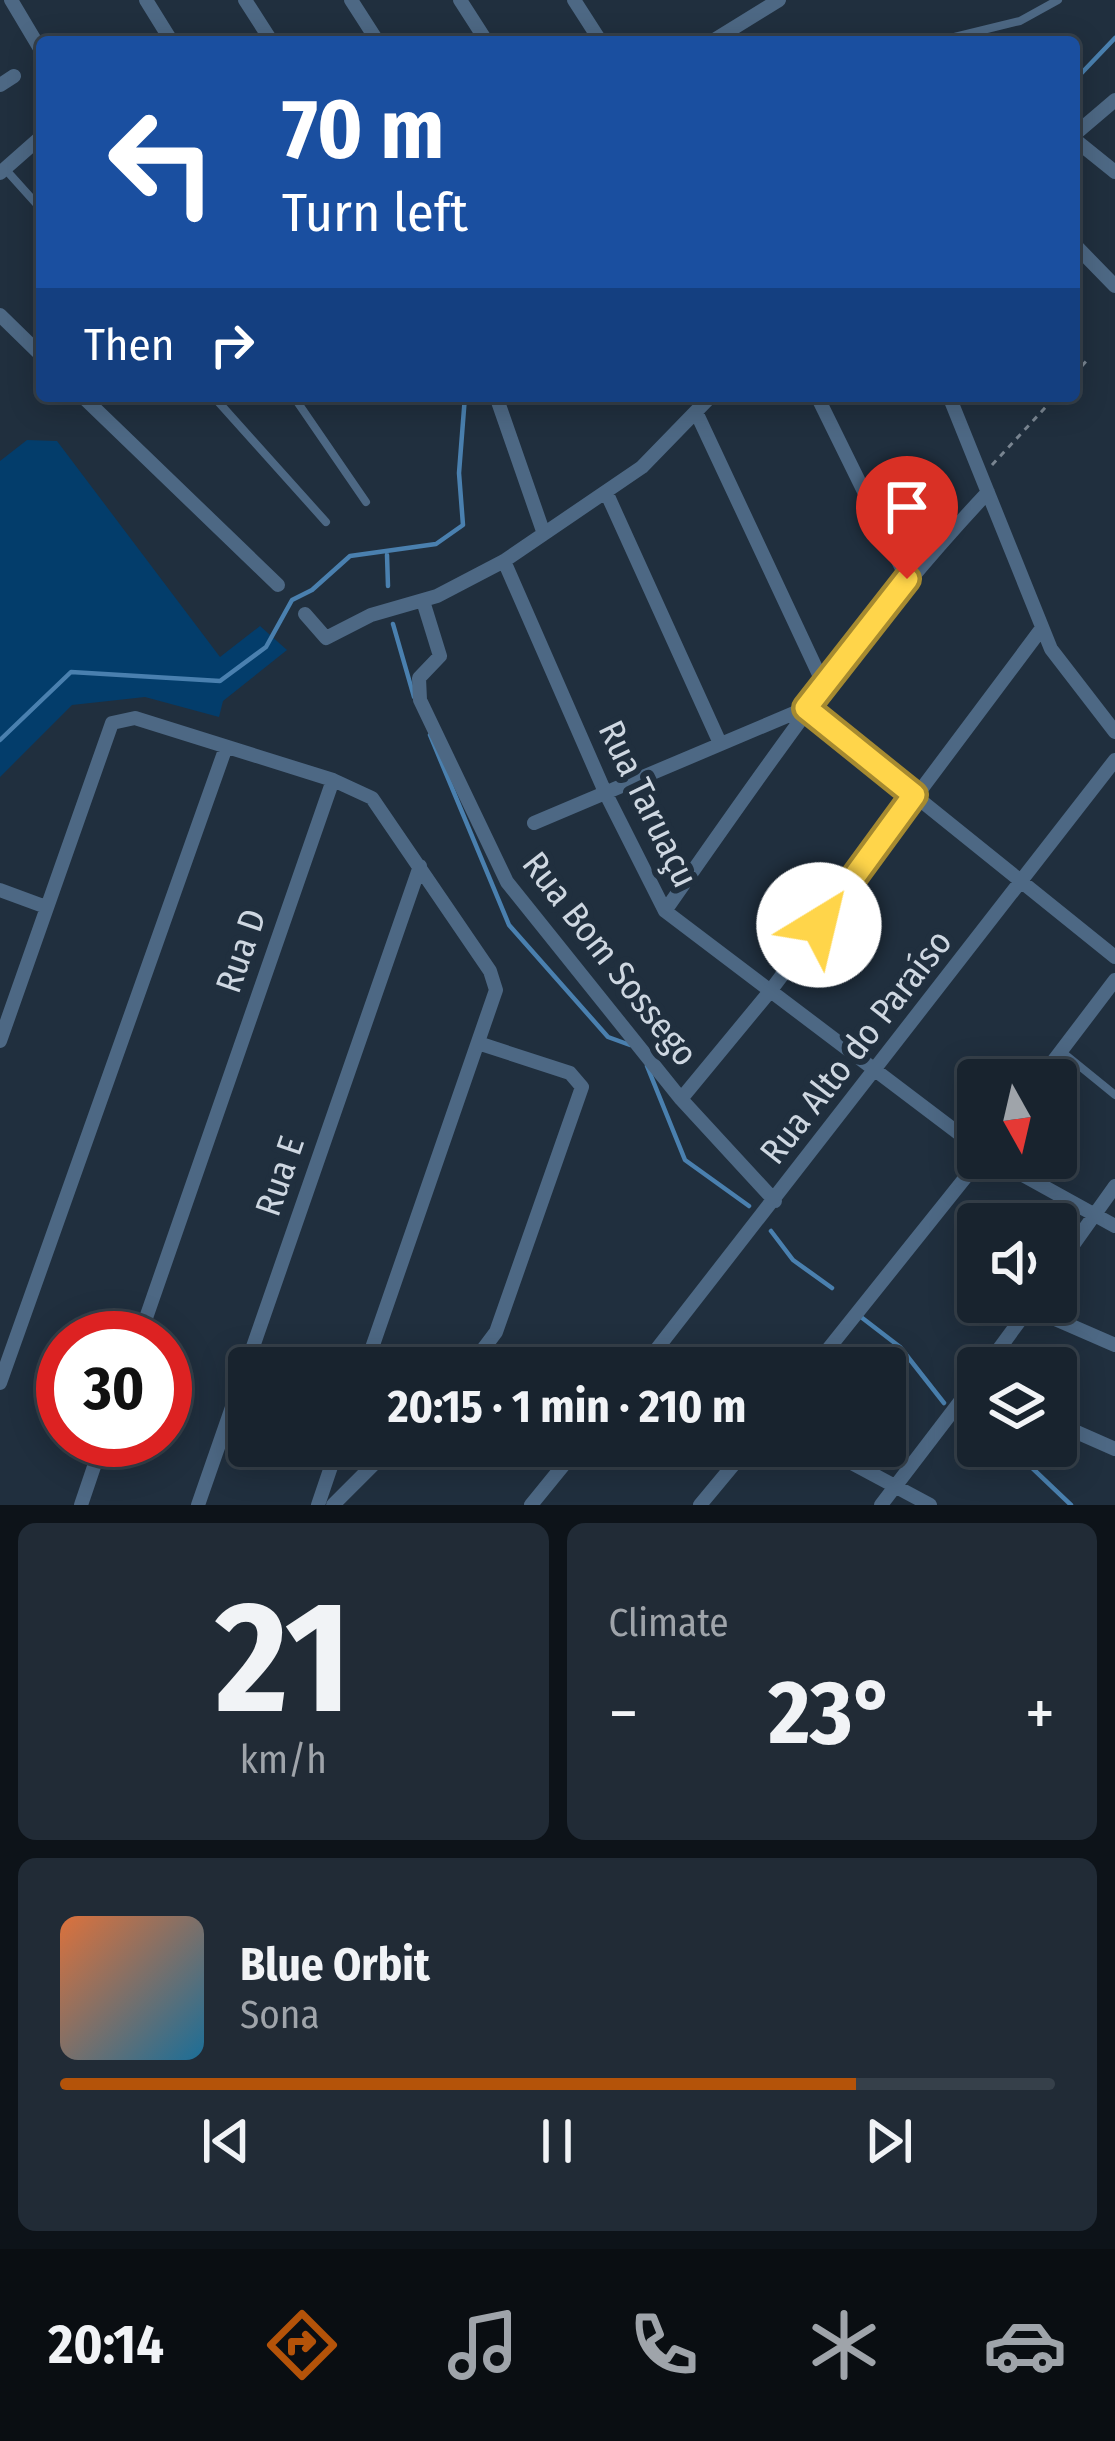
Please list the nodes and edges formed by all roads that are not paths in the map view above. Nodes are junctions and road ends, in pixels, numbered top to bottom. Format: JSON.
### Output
{"nodes":[{"id":1,"x":11,"y":0,"type":"edge"},
{"id":2,"x":146,"y":0,"type":"edge"},
{"id":3,"x":245,"y":0,"type":"edge"},
{"id":4,"x":351,"y":0,"type":"edge"},
{"id":5,"x":460,"y":0,"type":"edge"},
{"id":6,"x":598,"y":0,"type":"edge"},
{"id":7,"x":779,"y":0,"type":"edge"},
{"id":8,"x":1058,"y":0,"type":"edge"},
{"id":9,"x":578,"y":5,"type":"edge"},
{"id":10,"x":168,"y":36,"type":"edge"},
{"id":11,"x":268,"y":36,"type":"edge"},
{"id":12,"x":374,"y":36,"type":"edge"},
{"id":13,"x":483,"y":36,"type":"edge"},
{"id":14,"x":597,"y":36,"type":"edge"},
{"id":15,"x":721,"y":36,"type":"edge"},
{"id":16,"x":959,"y":36,"type":"edge"},
{"id":17,"x":36,"y":42,"type":"edge"},
{"id":18,"x":14,"y":76,"type":"dead end"},
{"id":19,"x":0,"y":85,"type":"edge"},
{"id":20,"x":1115,"y":100,"type":"edge"},
{"id":21,"x":1080,"y":132,"type":"edge"},
{"id":22,"x":36,"y":141,"type":"edge"},
{"id":23,"x":1080,"y":142,"type":"edge"},
{"id":24,"x":2,"y":171,"type":"edge"},
{"id":25,"x":1115,"y":172,"type":"edge"},
{"id":26,"x":36,"y":204,"type":"edge"},
{"id":27,"x":1080,"y":250,"type":"edge"},
{"id":28,"x":1112,"y":279,"type":"edge"},
{"id":29,"x":0,"y":315,"type":"edge"},
{"id":30,"x":36,"y":350,"type":"edge"},
{"id":31,"x":88,"y":402,"type":"edge"},
{"id":32,"x":218,"y":402,"type":"edge"},
{"id":33,"x":301,"y":402,"type":"edge"},
{"id":34,"x":498,"y":402,"type":"edge"},
{"id":35,"x":706,"y":402,"type":"edge"},
{"id":36,"x":820,"y":402,"type":"edge"},
{"id":37,"x":952,"y":402,"type":"edge"},
{"id":38,"x":697,"y":414,"type":"junction"},
{"id":39,"x":988,"y":492,"type":"junction"},
{"id":40,"x":607,"y":494,"type":"junction"},
{"id":41,"x":366,"y":502,"type":"dead end"},
{"id":42,"x":326,"y":522,"type":"dead end"},
{"id":43,"x":544,"y":534,"type":"junction"},
{"id":44,"x":504,"y":561,"type":"junction"},
{"id":45,"x":907,"y":579,"type":"junction"},
{"id":46,"x":278,"y":585,"type":"dead end"},
{"id":47,"x":423,"y":602,"type":"junction"},
{"id":48,"x":305,"y":614,"type":"dead end"},
{"id":49,"x":1042,"y":628,"type":"junction"},
{"id":50,"x":823,"y":683,"type":"junction"},
{"id":51,"x":806,"y":708,"type":"junction"},
{"id":52,"x":1115,"y":731,"type":"edge"},
{"id":53,"x":719,"y":741,"type":"junction"},
{"id":54,"x":226,"y":747,"type":"junction"},
{"id":55,"x":1115,"y":760,"type":"edge"},
{"id":56,"x":332,"y":780,"type":"junction"},
{"id":57,"x":605,"y":792,"type":"junction"},
{"id":58,"x":914,"y":795,"type":"junction"},
{"id":59,"x":534,"y":823,"type":"dead end"},
{"id":60,"x":420,"y":866,"type":"junction"},
{"id":61,"x":1018,"y":883,"type":"junction"},
{"id":62,"x":0,"y":890,"type":"edge"},
{"id":63,"x":46,"y":907,"type":"junction"},
{"id":64,"x":665,"y":911,"type":"junction"},
{"id":65,"x":1115,"y":957,"type":"edge"},
{"id":66,"x":1115,"y":980,"type":"edge"},
{"id":67,"x":771,"y":990,"type":"junction"},
{"id":68,"x":0,"y":1041,"type":"edge"},
{"id":69,"x":478,"y":1043,"type":"junction"},
{"id":70,"x":1061,"y":1051,"type":"junction"},
{"id":71,"x":1055,"y":1059,"type":"edge"},
{"id":72,"x":876,"y":1073,"type":"junction"},
{"id":73,"x":1115,"y":1096,"type":"edge"},
{"id":74,"x":681,"y":1099,"type":"junction"},
{"id":75,"x":957,"y":1133,"type":"edge"},
{"id":76,"x":964,"y":1179,"type":"edge"},
{"id":77,"x":1028,"y":1179,"type":"edge"},
{"id":78,"x":1115,"y":1186,"type":"edge"},
{"id":79,"x":775,"y":1201,"type":"junction"},
{"id":80,"x":1091,"y":1216,"type":"junction"},
{"id":81,"x":1115,"y":1226,"type":"edge"},
{"id":82,"x":1077,"y":1237,"type":"edge"},
{"id":83,"x":148,"y":1311,"type":"edge"},
{"id":84,"x":1069,"y":1323,"type":"edge"},
{"id":85,"x":1115,"y":1345,"type":"edge"},
{"id":86,"x":372,"y":1347,"type":"edge"},
{"id":87,"x":485,"y":1347,"type":"edge"},
{"id":88,"x":659,"y":1347,"type":"edge"},
{"id":89,"x":830,"y":1347,"type":"edge"},
{"id":90,"x":0,"y":1383,"type":"edge"},
{"id":91,"x":957,"y":1408,"type":"edge"},
{"id":92,"x":1077,"y":1432,"type":"edge"},
{"id":93,"x":1115,"y":1449,"type":"edge"},
{"id":94,"x":93,"y":1467,"type":"edge"},
{"id":95,"x":331,"y":1467,"type":"edge"},
{"id":96,"x":371,"y":1467,"type":"edge"},
{"id":97,"x":562,"y":1467,"type":"edge"},
{"id":98,"x":733,"y":1467,"type":"edge"},
{"id":99,"x":856,"y":1467,"type":"edge"},
{"id":100,"x":893,"y":1488,"type":"junction"},
{"id":101,"x":704,"y":1504,"type":"edge"},
{"id":102,"x":80,"y":1505,"type":"edge"},
{"id":103,"x":198,"y":1505,"type":"edge"},
{"id":104,"x":318,"y":1505,"type":"edge"},
{"id":105,"x":333,"y":1505,"type":"edge"},
{"id":106,"x":531,"y":1505,"type":"edge"},
{"id":107,"x":881,"y":1505,"type":"edge"},
{"id":108,"x":930,"y":1505,"type":"edge"}],
"edges":[{"from":1,"to":17,"type":"street"},
{"from":2,"to":10,"type":"street"},
{"from":3,"to":11,"type":"street"},
{"from":4,"to":12,"type":"street"},
{"from":5,"to":13,"type":"street"},
{"from":6,"to":9,"type":"street"},
{"from":7,"to":15,"type":"street"},
{"from":8,"to":16,"type":"lane"},
{"from":9,"to":14,"type":"street"},
{"from":18,"to":19,"type":"street"},
{"from":20,"to":21,"type":"street"},
{"from":22,"to":24,"type":"street"},
{"from":23,"to":25,"type":"street"},
{"from":24,"to":26,"type":"lane"},
{"from":27,"to":28,"type":"street"},
{"from":29,"to":30,"type":"street"},
{"from":31,"to":46,"type":"street"},
{"from":32,"to":42,"type":"lane"},
{"from":33,"to":41,"type":"lane"},
{"from":34,"to":43,"type":"street"},
{"from":35,"to":38,"type":"street"},
{"from":36,"to":45,"type":"street"},
{"from":37,"to":39,"type":"street"},
{"from":38,"to":40,"type":"street"},
{"from":38,"to":50,"type":"street"},
{"from":39,"to":45,"type":"street"},
{"from":39,"to":49,"type":"street"},
{"from":40,"to":43,"type":"street"},
{"from":40,"to":53,"type":"street"},
{"from":43,"to":44,"type":"street"},
{"from":44,"to":47,"type":"street"},
{"from":44,"to":57,"type":"street","name":"Rua Taruaçu"},
{"from":45,"to":50,"type":"street"},
{"from":47,"to":48,"type":"street"},
{"from":47,"to":74,"type":"street","name":"Rua Bom Sossego"},
{"from":49,"to":52,"type":"street"},
{"from":49,"to":58,"type":"street"},
{"from":50,"to":51,"type":"street"},
{"from":51,"to":53,"type":"street"},
{"from":51,"to":58,"type":"street"},
{"from":51,"to":64,"type":"street"},
{"from":53,"to":57,"type":"street"},
{"from":54,"to":56,"type":"street"},
{"from":54,"to":63,"type":"street"},
{"from":54,"to":90,"type":"street"},
{"from":55,"to":61,"type":"street","name":"Rua Alto do Paraíso"},
{"from":56,"to":60,"type":"street"},
{"from":56,"to":83,"type":"street","name":"Rua D"},
{"from":57,"to":59,"type":"street"},
{"from":57,"to":64,"type":"street","name":"Rua Taruaçu"},
{"from":58,"to":61,"type":"street"},
{"from":58,"to":67,"type":"street"},
{"from":60,"to":69,"type":"street"},
{"from":60,"to":103,"type":"street","name":"Rua E"},
{"from":61,"to":65,"type":"street"},
{"from":61,"to":72,"type":"street","name":"Rua Alto do Paraíso"},
{"from":62,"to":63,"type":"street"},
{"from":63,"to":68,"type":"street"},
{"from":64,"to":67,"type":"street","name":"Rua Taruaçu"},
{"from":66,"to":70,"type":"street"},
{"from":67,"to":72,"type":"street","name":"Rua Taruaçu"},
{"from":67,"to":74,"type":"street"},
{"from":69,"to":86,"type":"street"},
{"from":69,"to":87,"type":"street"},
{"from":70,"to":71,"type":"street"},
{"from":70,"to":73,"type":"lane"},
{"from":72,"to":75,"type":"street","name":"Rua Taruaçu"},
{"from":72,"to":79,"type":"street","name":"Rua Alto do Paraíso"},
{"from":74,"to":79,"type":"street","name":"Rua Bom Sossego"},
{"from":76,"to":89,"type":"street"},
{"from":77,"to":80,"type":"street"},
{"from":78,"to":80,"type":"street"},
{"from":79,"to":88,"type":"street","name":"Rua Alto do Paraíso"},
{"from":80,"to":81,"type":"street"},
{"from":80,"to":82,"type":"street"},
{"from":84,"to":85,"type":"street"},
{"from":91,"to":100,"type":"street"},
{"from":92,"to":93,"type":"street"},
{"from":94,"to":102,"type":"street"},
{"from":95,"to":104,"type":"street"},
{"from":96,"to":105,"type":"street"},
{"from":97,"to":106,"type":"street"},
{"from":98,"to":101,"type":"street"},
{"from":99,"to":100,"type":"street"},
{"from":100,"to":107,"type":"street"},
{"from":100,"to":108,"type":"street"}]}
